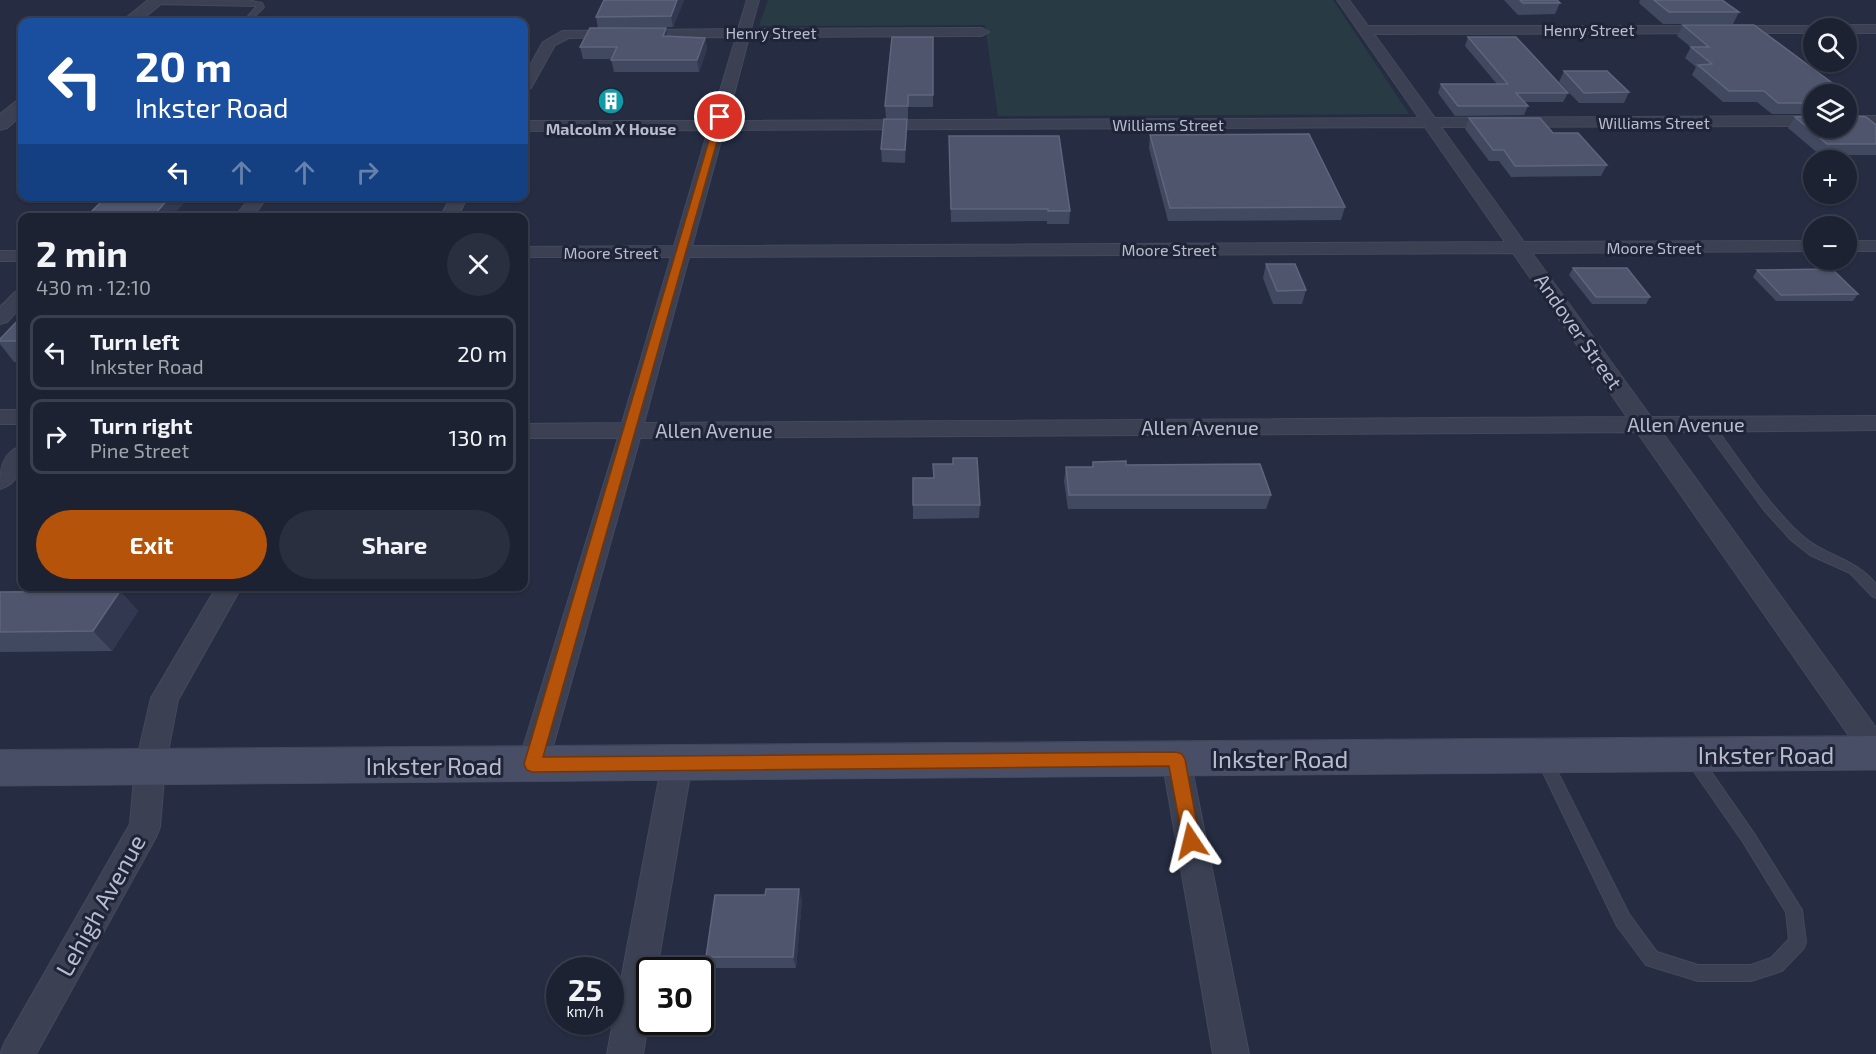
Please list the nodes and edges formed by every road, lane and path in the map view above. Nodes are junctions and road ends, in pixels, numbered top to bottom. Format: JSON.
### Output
{"nodes":[{"id":1,"x":753,"y":0,"type":"edge"},
{"id":2,"x":1343,"y":0,"type":"edge"},
{"id":3,"x":157,"y":1,"type":"edge"},
{"id":4,"x":134,"y":18,"type":"edge"},
{"id":5,"x":250,"y":18,"type":"edge"},
{"id":6,"x":1803,"y":29,"type":"edge"},
{"id":7,"x":1857,"y":29,"type":"edge"},
{"id":8,"x":1876,"y":29,"type":"edge"},
{"id":9,"x":1364,"y":30,"type":"junction"},
{"id":10,"x":744,"y":32,"type":"junction"},
{"id":11,"x":982,"y":32,"type":"dead end"},
{"id":12,"x":528,"y":81,"type":"edge"},
{"id":13,"x":18,"y":109,"type":"edge"},
{"id":14,"x":1803,"y":121,"type":"edge"},
{"id":15,"x":1857,"y":121,"type":"edge"},
{"id":16,"x":1876,"y":121,"type":"edge"},
{"id":17,"x":1430,"y":123,"type":"junction"},
{"id":18,"x":0,"y":124,"type":"edge"},
{"id":19,"x":528,"y":126,"type":"edge"},
{"id":20,"x":717,"y":126,"type":"junction"},
{"id":21,"x":256,"y":201,"type":"edge"},
{"id":22,"x":246,"y":213,"type":"edge"},
{"id":23,"x":1803,"y":246,"type":"edge"},
{"id":24,"x":1857,"y":246,"type":"edge"},
{"id":25,"x":1876,"y":246,"type":"edge"},
{"id":26,"x":1519,"y":248,"type":"junction"},
{"id":27,"x":528,"y":252,"type":"edge"},
{"id":28,"x":681,"y":252,"type":"junction"},
{"id":29,"x":0,"y":256,"type":"edge"},
{"id":30,"x":18,"y":256,"type":"edge"},
{"id":31,"x":18,"y":300,"type":"edge"},
{"id":32,"x":0,"y":318,"type":"edge"},
{"id":33,"x":0,"y":417,"type":"edge"},
{"id":34,"x":18,"y":417,"type":"edge"},
{"id":35,"x":1876,"y":423,"type":"edge"},
{"id":36,"x":1707,"y":424,"type":"junction"},
{"id":37,"x":1645,"y":425,"type":"junction"},
{"id":38,"x":528,"y":431,"type":"edge"},
{"id":39,"x":631,"y":431,"type":"junction"},
{"id":40,"x":18,"y":459,"type":"edge"},
{"id":41,"x":0,"y":481,"type":"edge"},
{"id":42,"x":227,"y":591,"type":"edge"},
{"id":43,"x":1876,"y":593,"type":"edge"},
{"id":44,"x":1876,"y":752,"type":"edge"},
{"id":45,"x":1691,"y":755,"type":"junction"},
{"id":46,"x":1542,"y":756,"type":"junction"},
{"id":47,"x":1176,"y":759,"type":"junction"},
{"id":48,"x":678,"y":763,"type":"junction"},
{"id":49,"x":532,"y":764,"type":"junction"},
{"id":50,"x":150,"y":767,"type":"junction"},
{"id":51,"x":0,"y":768,"type":"edge"},
{"id":52,"x":17,"y":1054,"type":"edge"},
{"id":53,"x":625,"y":1054,"type":"edge"},
{"id":54,"x":1231,"y":1054,"type":"edge"}],
"edges":[{"from":1,"to":10,"type":"street"},
{"from":2,"to":9,"type":"street","name":"Andover Street"},
{"from":3,"to":4,"type":"street"},
{"from":3,"to":5,"type":"lane"},
{"from":6,"to":9,"type":"street","name":"Henry Street"},
{"from":7,"to":8,"type":"street"},
{"from":9,"to":17,"type":"street","name":"Andover Street"},
{"from":10,"to":11,"type":"street","name":"Henry Street"},
{"from":10,"to":12,"type":"street","name":"Henry Street"},
{"from":10,"to":20,"type":"street"},
{"from":13,"to":18,"type":"street"},
{"from":14,"to":17,"type":"street","name":"Williams Street"},
{"from":15,"to":16,"type":"street"},
{"from":17,"to":20,"type":"street","name":"Williams Street"},
{"from":17,"to":26,"type":"street","name":"Andover Street"},
{"from":19,"to":20,"type":"street","name":"Williams Street"},
{"from":20,"to":28,"type":"street"},
{"from":21,"to":22,"type":"street"},
{"from":23,"to":26,"type":"street","name":"Moore Street"},
{"from":24,"to":25,"type":"street"},
{"from":26,"to":28,"type":"street","name":"Moore Street"},
{"from":26,"to":37,"type":"street","name":"Andover Street"},
{"from":27,"to":28,"type":"street","name":"Moore Street"},
{"from":28,"to":39,"type":"street"},
{"from":29,"to":30,"type":"street"},
{"from":31,"to":32,"type":"street"},
{"from":33,"to":34,"type":"street"},
{"from":35,"to":36,"type":"street","name":"Allen Avenue"},
{"from":36,"to":37,"type":"street","name":"Allen Avenue"},
{"from":36,"to":43,"type":"lane"},
{"from":37,"to":39,"type":"street","name":"Allen Avenue"},
{"from":37,"to":44,"type":"street","name":"Andover Street"},
{"from":38,"to":39,"type":"street","name":"Allen Avenue"},
{"from":39,"to":49,"type":"street"},
{"from":40,"to":41,"type":"street"},
{"from":42,"to":50,"type":"street","name":"Lehigh Avenue"},
{"from":44,"to":45,"type":"main road","name":"Inkster Road"},
{"from":45,"to":46,"type":"main road","name":"Inkster Road"},
{"from":45,"to":46,"type":"lane"},
{"from":46,"to":47,"type":"main road","name":"Inkster Road"},
{"from":47,"to":48,"type":"main road","name":"Inkster Road"},
{"from":47,"to":54,"type":"street"},
{"from":48,"to":49,"type":"main road","name":"Inkster Road"},
{"from":48,"to":53,"type":"street"},
{"from":49,"to":50,"type":"main road","name":"Inkster Road"},
{"from":50,"to":51,"type":"main road","name":"Inkster Road"},
{"from":50,"to":52,"type":"street","name":"Lehigh Avenue"}]}
